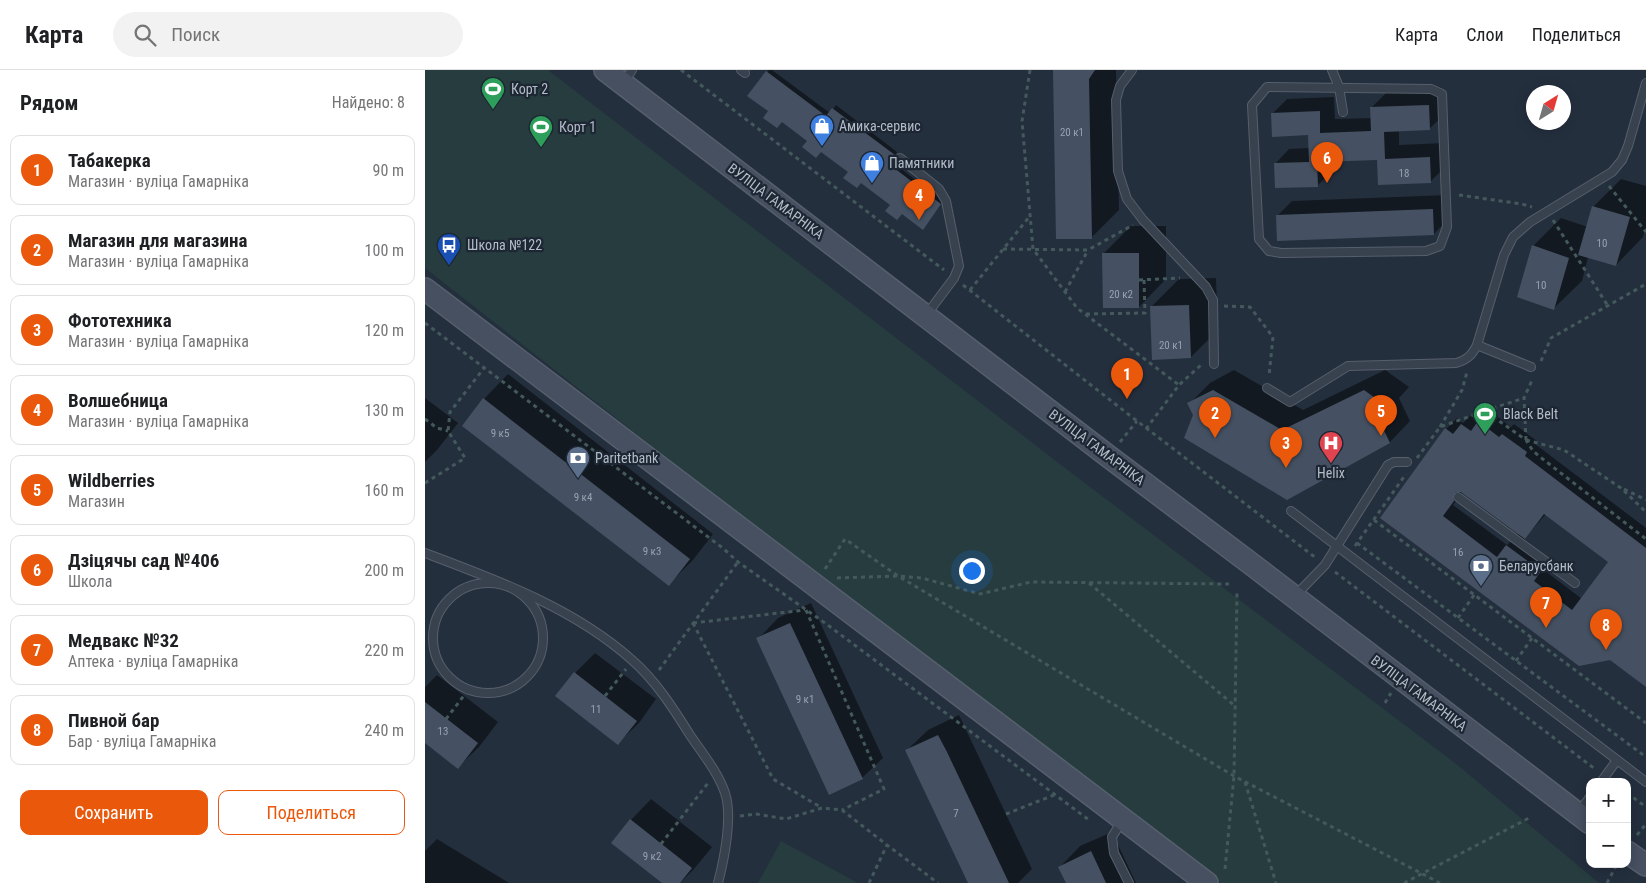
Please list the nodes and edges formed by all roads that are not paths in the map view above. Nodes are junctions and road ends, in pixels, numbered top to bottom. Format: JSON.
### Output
{"nodes":[{"id":1,"x":605,"y":70,"type":"edge"},
{"id":2,"x":1132,"y":70,"type":"edge"},
{"id":3,"x":1332,"y":70,"type":"edge"},
{"id":4,"x":628,"y":77,"type":"edge"},
{"id":5,"x":1646,"y":84,"type":"edge"},
{"id":6,"x":1339,"y":87,"type":"junction"},
{"id":7,"x":1343,"y":112,"type":"dead end"},
{"id":8,"x":899,"y":158,"type":"dead end"},
{"id":9,"x":425,"y":289,"type":"edge"},
{"id":10,"x":926,"y":315,"type":"junction"},
{"id":11,"x":1475,"y":349,"type":"junction"},
{"id":12,"x":1214,"y":364,"type":"road end"},
{"id":13,"x":1533,"y":369,"type":"road end"},
{"id":14,"x":1267,"y":388,"type":"road end"},
{"id":15,"x":1407,"y":462,"type":"dead end"},
{"id":16,"x":1458,"y":496,"type":"dead end"},
{"id":17,"x":1291,"y":511,"type":"dead end"},
{"id":18,"x":1337,"y":547,"type":"junction"},
{"id":19,"x":425,"y":553,"type":"edge"},
{"id":20,"x":1575,"y":583,"type":"dead end"},
{"id":21,"x":509,"y":586,"type":"junction"},
{"id":22,"x":1294,"y":597,"type":"junction"},
{"id":23,"x":1617,"y":760,"type":"junction"},
{"id":24,"x":1604,"y":778,"type":"edge"},
{"id":25,"x":1646,"y":782,"type":"edge"},
{"id":26,"x":1123,"y":819,"type":"junction"},
{"id":27,"x":1583,"y":819,"type":"edge"},
{"id":28,"x":718,"y":883,"type":"edge"},
{"id":29,"x":1129,"y":883,"type":"edge"},
{"id":30,"x":1207,"y":883,"type":"edge"}],
"edges":[{"from":1,"to":4,"type":"main road","name":"ВУЛІЦА ГАМАРНІКА"},
{"from":2,"to":12,"type":"lane"},
{"from":3,"to":6,"type":"lane"},
{"from":4,"to":10,"type":"main road","name":"ВУЛІЦА ГАМАРНІКА"},
{"from":5,"to":11,"type":"lane"},
{"from":6,"to":6,"type":"lane"},
{"from":6,"to":7,"type":"lane"},
{"from":8,"to":10,"type":"lane"},
{"from":9,"to":26,"type":"main road"},
{"from":10,"to":22,"type":"main road","name":"ВУЛІЦА ГАМАРНІКА"},
{"from":11,"to":13,"type":"lane"},
{"from":11,"to":14,"type":"lane"},
{"from":15,"to":18,"type":"lane"},
{"from":16,"to":20,"type":"lane"},
{"from":17,"to":18,"type":"lane"},
{"from":18,"to":22,"type":"lane"},
{"from":18,"to":23,"type":"lane"},
{"from":19,"to":21,"type":"lane"},
{"from":21,"to":21,"type":"lane"},
{"from":21,"to":28,"type":"lane"},
{"from":22,"to":27,"type":"main road","name":"ВУЛІЦА ГАМАРНІКА"},
{"from":23,"to":24,"type":"lane"},
{"from":23,"to":25,"type":"lane"},
{"from":26,"to":29,"type":"lane"},
{"from":26,"to":30,"type":"main road"}]}
